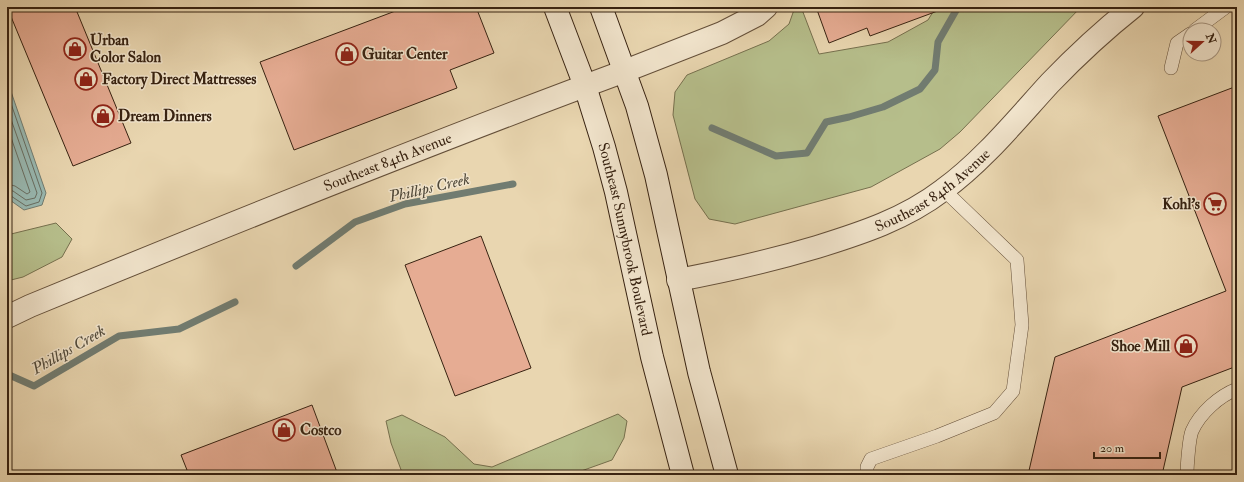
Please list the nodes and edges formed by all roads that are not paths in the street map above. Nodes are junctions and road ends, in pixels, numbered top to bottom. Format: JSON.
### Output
{"nodes":[{"id":1,"x":555,"y":7,"type":"edge"},
{"id":2,"x":601,"y":7,"type":"edge"},
{"id":3,"x":766,"y":7,"type":"edge"},
{"id":4,"x":1133,"y":7,"type":"edge"},
{"id":5,"x":1226,"y":7,"type":"edge"},
{"id":6,"x":1206,"y":22,"type":"edge"},
{"id":7,"x":1182,"y":40,"type":"edge"},
{"id":8,"x":1171,"y":68,"type":"dead end"},
{"id":9,"x":625,"y":71,"type":"junction"},
{"id":10,"x":585,"y":86,"type":"junction"},
{"id":11,"x":944,"y":190,"type":"junction"},
{"id":12,"x":678,"y":280,"type":"junction"},
{"id":13,"x":7,"y":317,"type":"edge"},
{"id":14,"x":1237,"y":389,"type":"edge"},
{"id":15,"x":683,"y":475,"type":"edge"},
{"id":16,"x":727,"y":475,"type":"edge"},
{"id":17,"x":867,"y":475,"type":"edge"},
{"id":18,"x":1187,"y":475,"type":"edge"}],
"edges":[{"from":1,"to":10,"type":"street","name":"Southeast Sunnybrook Boulevard"},
{"from":2,"to":9,"type":"street"},
{"from":3,"to":9,"type":"street","name":"Southeast 84th Avenue"},
{"from":4,"to":11,"type":"street","name":"Southeast 84th Avenue"},
{"from":5,"to":6,"type":"lane"},
{"from":7,"to":8,"type":"lane"},
{"from":9,"to":10,"type":"street","name":"Southeast 84th Avenue"},
{"from":9,"to":12,"type":"street"},
{"from":10,"to":13,"type":"street","name":"Southeast 84th Avenue"},
{"from":10,"to":15,"type":"street","name":"Southeast Sunnybrook Boulevard"},
{"from":11,"to":12,"type":"street","name":"Southeast 84th Avenue"},
{"from":11,"to":17,"type":"lane"},
{"from":12,"to":16,"type":"street"},
{"from":14,"to":18,"type":"lane"}]}
